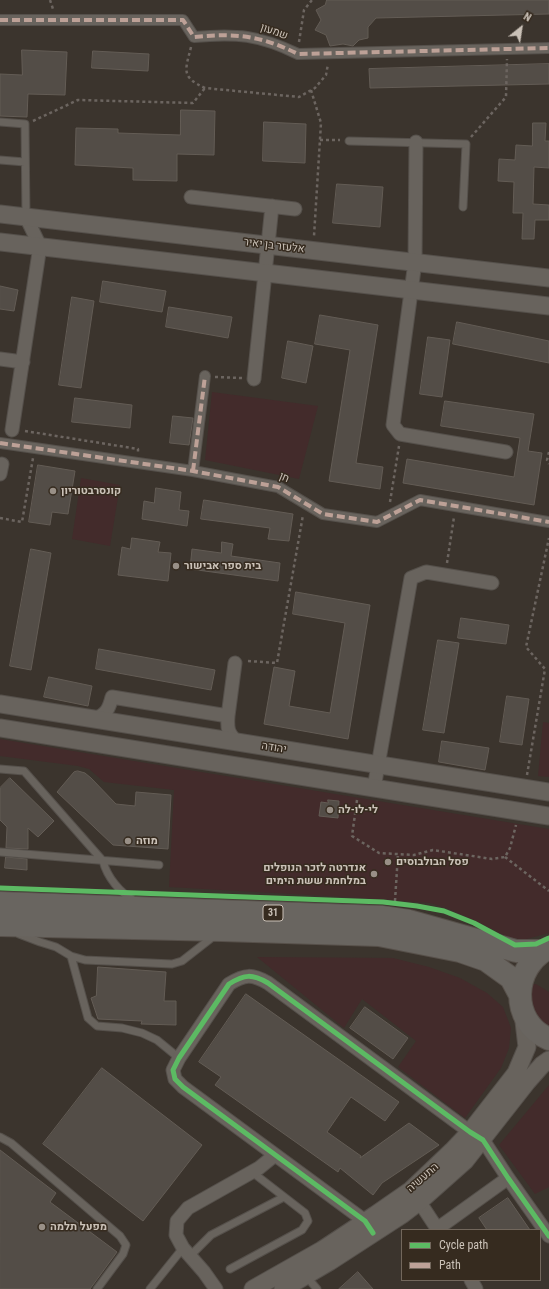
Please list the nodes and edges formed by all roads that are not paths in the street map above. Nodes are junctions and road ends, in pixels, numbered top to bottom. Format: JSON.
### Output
{"nodes":[{"id":1,"x":0,"y":20,"type":"edge"},
{"id":2,"x":549,"y":48,"type":"edge"},
{"id":3,"x":0,"y":122,"type":"edge"},
{"id":4,"x":349,"y":141,"type":"road end"},
{"id":5,"x":416,"y":142,"type":"junction"},
{"id":6,"x":0,"y":160,"type":"edge"},
{"id":7,"x":25,"y":162,"type":"junction"},
{"id":8,"x":191,"y":197,"type":"dead end"},
{"id":9,"x":272,"y":206,"type":"junction"},
{"id":10,"x":463,"y":206,"type":"dead end"},
{"id":11,"x":295,"y":209,"type":"dead end"},
{"id":12,"x":0,"y":214,"type":"edge"},
{"id":13,"x":26,"y":217,"type":"junction"},
{"id":14,"x":0,"y":242,"type":"edge"},
{"id":15,"x":269,"y":245,"type":"junction"},
{"id":16,"x":40,"y":246,"type":"junction"},
{"id":17,"x":415,"y":262,"type":"junction"},
{"id":18,"x":266,"y":273,"type":"junction"},
{"id":19,"x":549,"y":278,"type":"edge"},
{"id":20,"x":411,"y":290,"type":"junction"},
{"id":21,"x":549,"y":306,"type":"edge"},
{"id":22,"x":0,"y":359,"type":"edge"},
{"id":23,"x":22,"y":362,"type":"junction"},
{"id":24,"x":205,"y":376,"type":"road end"},
{"id":25,"x":254,"y":379,"type":"road end"},
{"id":26,"x":12,"y":430,"type":"road end"},
{"id":27,"x":0,"y":443,"type":"edge"},
{"id":28,"x":506,"y":452,"type":"dead end"},
{"id":29,"x":193,"y":471,"type":"junction"},
{"id":30,"x":549,"y":522,"type":"edge"},
{"id":31,"x":492,"y":583,"type":"dead end"},
{"id":32,"x":236,"y":663,"type":"road end"},
{"id":33,"x":0,"y":704,"type":"edge"},
{"id":34,"x":228,"y":716,"type":"junction"},
{"id":35,"x":94,"y":719,"type":"junction"},
{"id":36,"x":0,"y":728,"type":"edge"},
{"id":37,"x":237,"y":742,"type":"junction"},
{"id":38,"x":377,"y":765,"type":"junction"},
{"id":39,"x":0,"y":769,"type":"edge"},
{"id":40,"x":366,"y":787,"type":"junction"},
{"id":41,"x":549,"y":792,"type":"edge"},
{"id":42,"x":549,"y":816,"type":"edge"},
{"id":43,"x":0,"y":852,"type":"edge"},
{"id":44,"x":103,"y":861,"type":"junction"},
{"id":45,"x":159,"y":865,"type":"dead end"},
{"id":46,"x":0,"y":903,"type":"edge"},
{"id":47,"x":164,"y":909,"type":"junction"},
{"id":48,"x":0,"y":925,"type":"edge"},
{"id":49,"x":222,"y":930,"type":"junction"},
{"id":50,"x":545,"y":949,"type":"edge"},
{"id":51,"x":71,"y":956,"type":"junction"},
{"id":52,"x":521,"y":1003,"type":"junction"},
{"id":53,"x":549,"y":1039,"type":"edge"},
{"id":54,"x":180,"y":1058,"type":"junction"},
{"id":55,"x":549,"y":1060,"type":"edge"},
{"id":56,"x":477,"y":1136,"type":"junction"},
{"id":57,"x":0,"y":1137,"type":"edge"},
{"id":58,"x":275,"y":1155,"type":"junction"},
{"id":59,"x":252,"y":1172,"type":"junction"},
{"id":60,"x":508,"y":1178,"type":"junction"},
{"id":61,"x":415,"y":1195,"type":"junction"},
{"id":62,"x":284,"y":1197,"type":"junction"},
{"id":63,"x":369,"y":1227,"type":"junction"},
{"id":64,"x":438,"y":1229,"type":"edge"},
{"id":65,"x":549,"y":1236,"type":"edge"},
{"id":66,"x":186,"y":1252,"type":"junction"},
{"id":67,"x":230,"y":1269,"type":"dead end"},
{"id":68,"x":306,"y":1276,"type":"junction"},
{"id":69,"x":97,"y":1289,"type":"edge"},
{"id":70,"x":150,"y":1289,"type":"edge"},
{"id":71,"x":216,"y":1289,"type":"edge"},
{"id":72,"x":253,"y":1289,"type":"edge"},
{"id":73,"x":282,"y":1289,"type":"edge"},
{"id":74,"x":317,"y":1289,"type":"edge"}],
"edges":[{"from":1,"to":2,"type":"street","name":"שמעון"},
{"from":3,"to":7,"type":"lane"},
{"from":4,"to":5,"type":"lane"},
{"from":5,"to":10,"type":"lane"},
{"from":5,"to":17,"type":"street"},
{"from":6,"to":7,"type":"lane"},
{"from":7,"to":13,"type":"lane"},
{"from":8,"to":9,"type":"street"},
{"from":9,"to":11,"type":"street"},
{"from":9,"to":15,"type":"street"},
{"from":12,"to":13,"type":"street","name":"אלעזר בן יאיר"},
{"from":13,"to":15,"type":"street","name":"אלעזר בן יאיר"},
{"from":13,"to":16,"type":"street"},
{"from":14,"to":16,"type":"street"},
{"from":15,"to":17,"type":"street","name":"אלעזר בן יאיר"},
{"from":15,"to":18,"type":"street"},
{"from":16,"to":18,"type":"street"},
{"from":16,"to":23,"type":"street"},
{"from":17,"to":19,"type":"street","name":"אלעזר בן יאיר"},
{"from":17,"to":20,"type":"street"},
{"from":18,"to":20,"type":"street"},
{"from":18,"to":25,"type":"street"},
{"from":20,"to":21,"type":"street"},
{"from":20,"to":28,"type":"street"},
{"from":22,"to":23,"type":"street"},
{"from":23,"to":26,"type":"street"},
{"from":24,"to":29,"type":"street"},
{"from":27,"to":29,"type":"street","name":"חן"},
{"from":29,"to":30,"type":"street","name":"חן"},
{"from":31,"to":38,"type":"street"},
{"from":32,"to":34,"type":"street"},
{"from":33,"to":35,"type":"street","name":"יהודה"},
{"from":34,"to":35,"type":"street"},
{"from":34,"to":37,"type":"street"},
{"from":35,"to":37,"type":"street","name":"יהודה"},
{"from":36,"to":40,"type":"street"},
{"from":37,"to":38,"type":"street","name":"יהודה"},
{"from":38,"to":40,"type":"street"},
{"from":38,"to":41,"type":"street","name":"יהודה"},
{"from":39,"to":44,"type":"lane"},
{"from":40,"to":42,"type":"street"},
{"from":43,"to":44,"type":"lane"},
{"from":44,"to":45,"type":"lane"},
{"from":44,"to":47,"type":"lane"},
{"from":46,"to":47,"type":"highway","number":"31"},
{"from":47,"to":50,"type":"highway","number":"31"},
{"from":48,"to":49,"type":"highway","number":"31"},
{"from":48,"to":51,"type":"lane"},
{"from":49,"to":51,"type":"lane"},
{"from":49,"to":52,"type":"highway","number":"31"},
{"from":50,"to":52,"type":"highway","number":"31"},
{"from":51,"to":54,"type":"lane"},
{"from":52,"to":53,"type":"highway","number":"31"},
{"from":52,"to":56,"type":"street","name":"התעשיה"},
{"from":54,"to":56,"type":"street"},
{"from":54,"to":58,"type":"street"},
{"from":55,"to":56,"type":"street","name":"התעשיה"},
{"from":56,"to":60,"type":"street"},
{"from":56,"to":61,"type":"street","name":"התעשיה"},
{"from":57,"to":69,"type":"lane"},
{"from":58,"to":59,"type":"street"},
{"from":58,"to":63,"type":"street"},
{"from":59,"to":62,"type":"lane"},
{"from":59,"to":66,"type":"street"},
{"from":60,"to":64,"type":"street"},
{"from":60,"to":65,"type":"street"},
{"from":61,"to":63,"type":"street","name":"התעשיה"},
{"from":61,"to":64,"type":"street"},
{"from":62,"to":66,"type":"lane"},
{"from":62,"to":67,"type":"lane"},
{"from":63,"to":68,"type":"street","name":"התעשיה"},
{"from":63,"to":72,"type":"street","name":"התעשיה"},
{"from":66,"to":70,"type":"lane"},
{"from":66,"to":71,"type":"street"},
{"from":68,"to":73,"type":"street","name":"התעשיה"},
{"from":68,"to":74,"type":"lane"}]}
